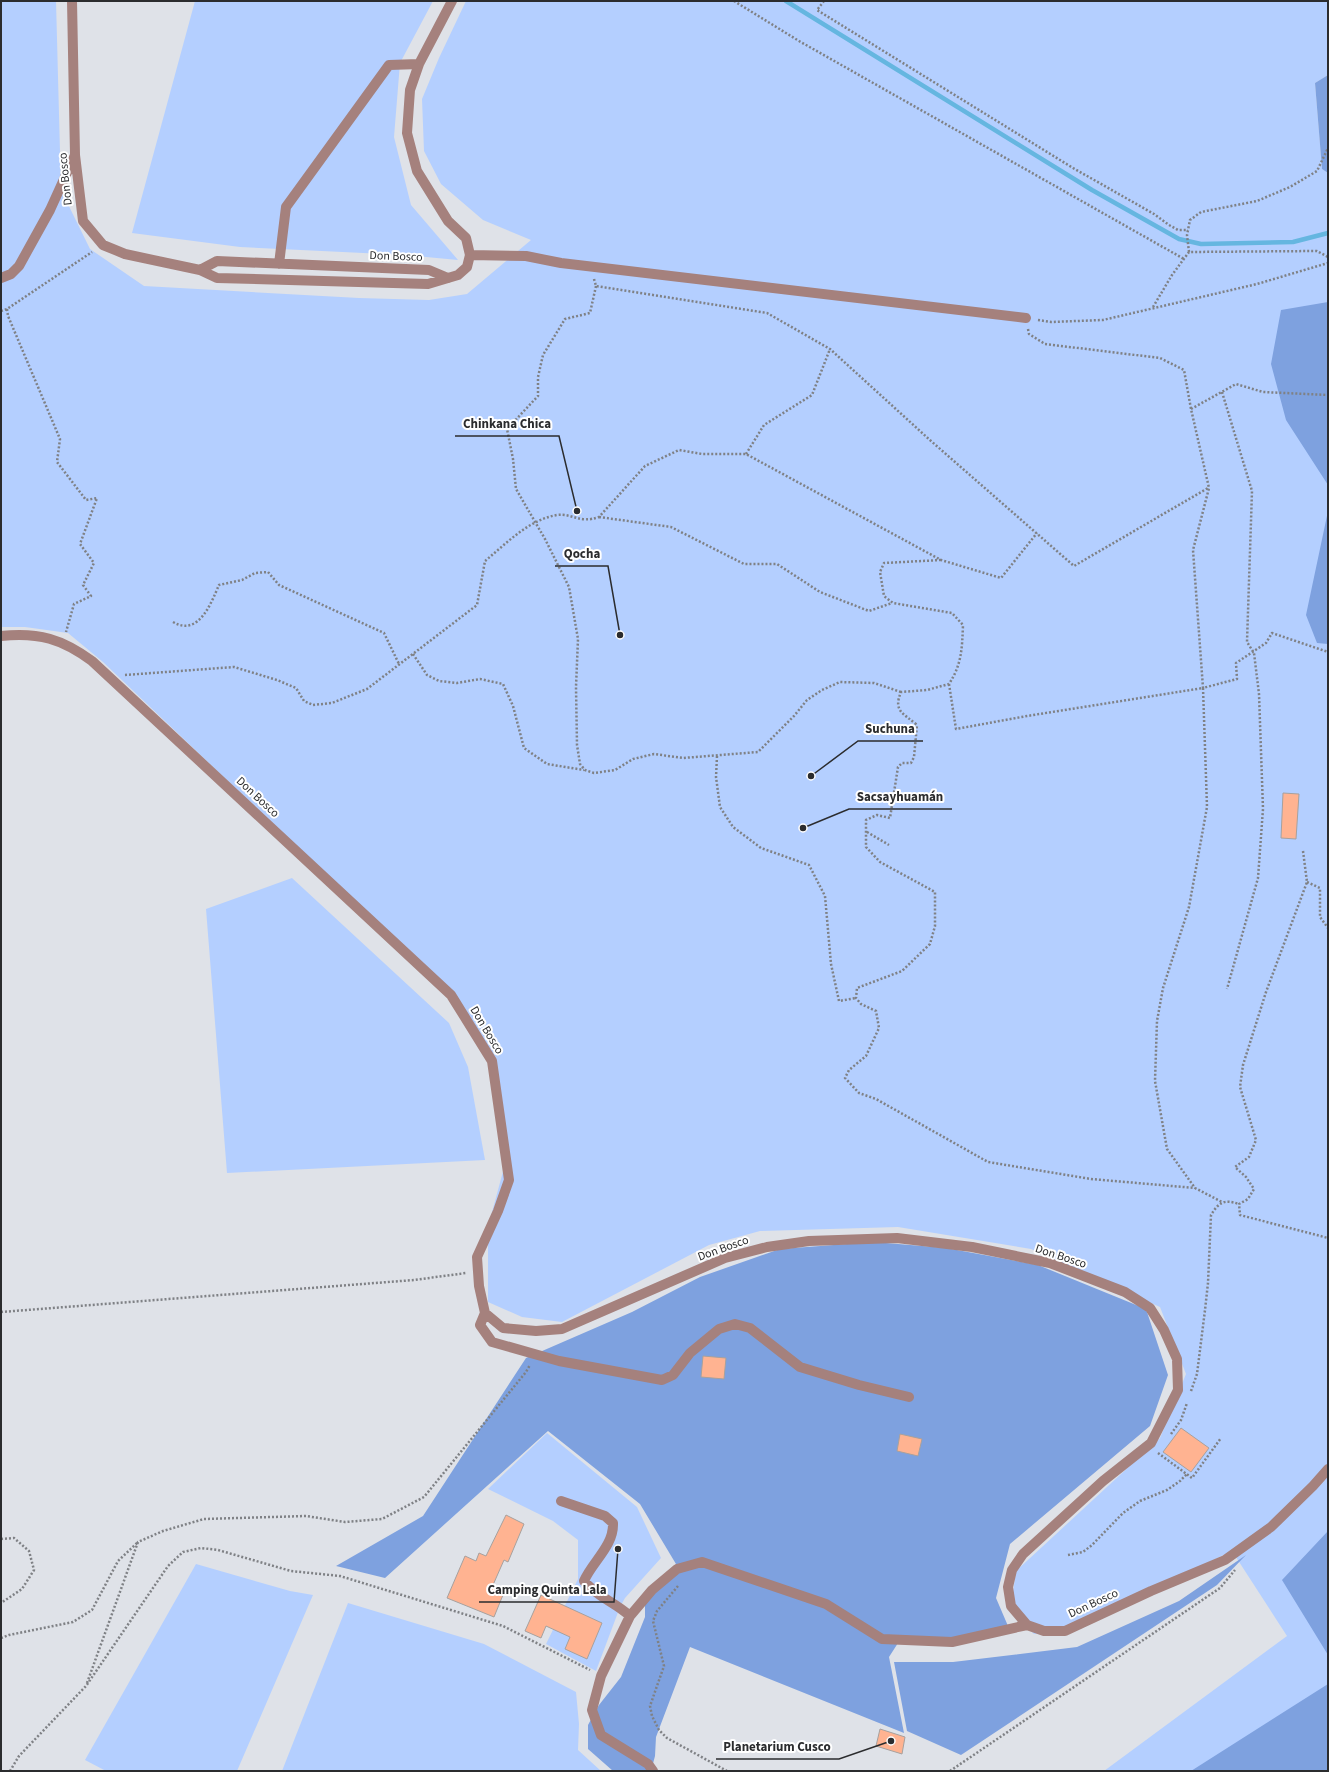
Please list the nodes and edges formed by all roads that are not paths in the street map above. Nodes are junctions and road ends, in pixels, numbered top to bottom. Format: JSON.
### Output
{"nodes":[{"id":1,"x":72,"y":1,"type":"edge"},
{"id":2,"x":452,"y":1,"type":"edge"},
{"id":3,"x":419,"y":64,"type":"junction"},
{"id":4,"x":75,"y":155,"type":"junction"},
{"id":5,"x":470,"y":255,"type":"junction"},
{"id":6,"x":280,"y":264,"type":"junction"},
{"id":7,"x":200,"y":270,"type":"junction"},
{"id":8,"x":1,"y":278,"type":"edge"},
{"id":9,"x":448,"y":278,"type":"junction"},
{"id":10,"x":1026,"y":318,"type":"road end"},
{"id":11,"x":1,"y":636,"type":"edge"},
{"id":12,"x":485,"y":1313,"type":"junction"},
{"id":13,"x":909,"y":1397,"type":"dead end"},
{"id":14,"x":1328,"y":1468,"type":"edge"},
{"id":15,"x":561,"y":1501,"type":"dead end"},
{"id":16,"x":630,"y":1616,"type":"junction"},
{"id":17,"x":1027,"y":1625,"type":"junction"},
{"id":18,"x":653,"y":1771,"type":"edge"}],
"edges":[{"from":1,"to":4,"type":"street","name":"Don Bosco"},
{"from":2,"to":3,"type":"street"},
{"from":3,"to":5,"type":"street"},
{"from":3,"to":6,"type":"street"},
{"from":4,"to":7,"type":"street","name":"Don Bosco"},
{"from":4,"to":8,"type":"street"},
{"from":5,"to":9,"type":"street","name":"Don Bosco"},
{"from":5,"to":10,"type":"street"},
{"from":6,"to":7,"type":"street","name":"Don Bosco"},
{"from":6,"to":9,"type":"street","name":"Don Bosco"},
{"from":7,"to":9,"type":"street","name":"Don Bosco"},
{"from":11,"to":12,"type":"street","name":"Don Bosco"},
{"from":12,"to":13,"type":"street"},
{"from":12,"to":17,"type":"street","name":"Don Bosco"},
{"from":14,"to":17,"type":"street","name":"Don Bosco"},
{"from":15,"to":16,"type":"street"},
{"from":16,"to":17,"type":"street"},
{"from":16,"to":18,"type":"street"}]}
